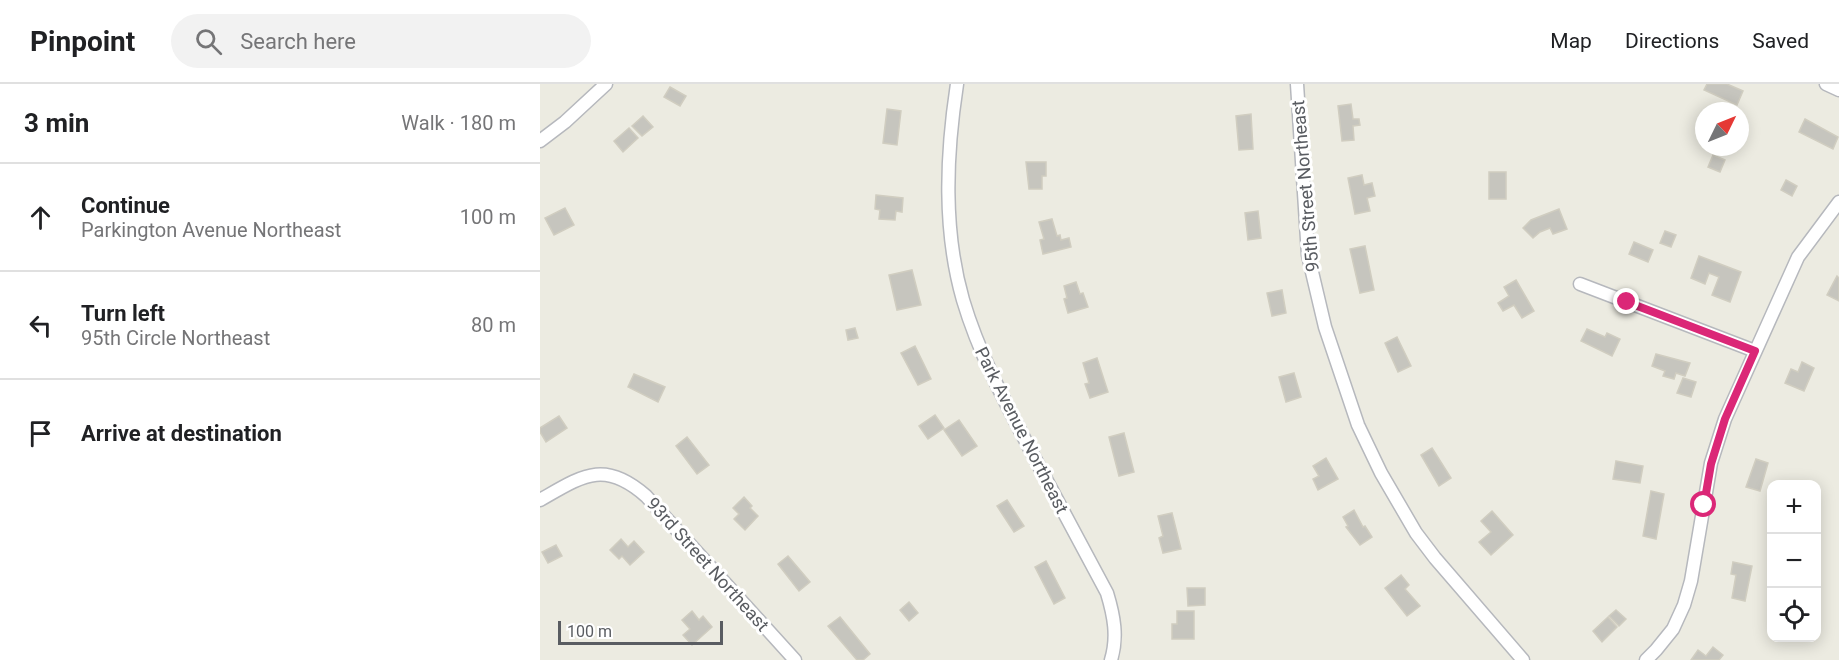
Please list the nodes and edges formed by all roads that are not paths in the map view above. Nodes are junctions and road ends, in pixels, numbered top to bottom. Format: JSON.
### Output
{"nodes":[{"id":1,"x":606,"y":84,"type":"edge"},
{"id":2,"x":957,"y":84,"type":"edge"},
{"id":3,"x":1297,"y":84,"type":"edge"},
{"id":4,"x":1826,"y":84,"type":"edge"},
{"id":5,"x":1839,"y":90,"type":"edge"},
{"id":6,"x":540,"y":141,"type":"edge"},
{"id":7,"x":1839,"y":202,"type":"edge"},
{"id":8,"x":1580,"y":284,"type":"dead end"},
{"id":9,"x":1755,"y":351,"type":"junction"},
{"id":10,"x":540,"y":500,"type":"edge"},
{"id":11,"x":795,"y":660,"type":"edge"},
{"id":12,"x":1112,"y":660,"type":"edge"},
{"id":13,"x":1523,"y":660,"type":"edge"},
{"id":14,"x":1646,"y":660,"type":"edge"}],
"edges":[{"from":1,"to":6,"type":"street"},
{"from":2,"to":12,"type":"street","name":"Park Avenue Northeast"},
{"from":3,"to":13,"type":"street","name":"95th Street Northeast"},
{"from":4,"to":5,"type":"street"},
{"from":7,"to":9,"type":"street"},
{"from":8,"to":9,"type":"street"},
{"from":9,"to":14,"type":"street"},
{"from":10,"to":11,"type":"street","name":"93rd Street Northeast"}]}
